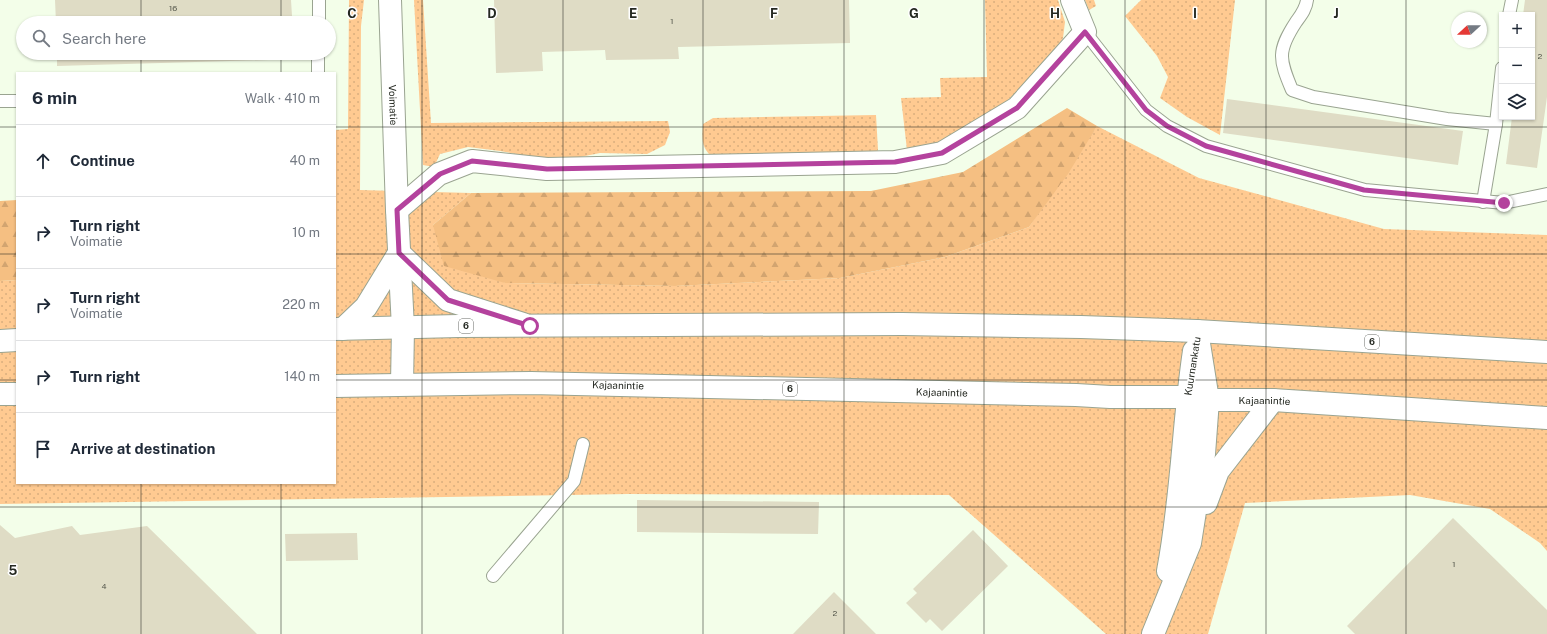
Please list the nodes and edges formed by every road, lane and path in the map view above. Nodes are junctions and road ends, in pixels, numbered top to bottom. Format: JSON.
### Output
{"nodes":[{"id":1,"x":319,"y":0,"type":"edge"},
{"id":2,"x":390,"y":0,"type":"edge"},
{"id":3,"x":1072,"y":0,"type":"edge"},
{"id":4,"x":1307,"y":0,"type":"edge"},
{"id":5,"x":1512,"y":0,"type":"edge"},
{"id":6,"x":1510,"y":12,"type":"edge"},
{"id":7,"x":319,"y":16,"type":"edge"},
{"id":8,"x":1085,"y":32,"type":"junction"},
{"id":9,"x":318,"y":60,"type":"edge"},
{"id":10,"x":318,"y":72,"type":"edge"},
{"id":11,"x":1500,"y":84,"type":"edge"},
{"id":12,"x":0,"y":101,"type":"edge"},
{"id":13,"x":16,"y":101,"type":"edge"},
{"id":14,"x":1496,"y":124,"type":"junction"},
{"id":15,"x":1547,"y":194,"type":"edge"},
{"id":16,"x":1484,"y":202,"type":"junction"},
{"id":17,"x":397,"y":210,"type":"junction"},
{"id":18,"x":399,"y":253,"type":"junction"},
{"id":19,"x":530,"y":326,"type":"junction"},
{"id":20,"x":403,"y":328,"type":"junction"},
{"id":21,"x":339,"y":329,"type":"edge"},
{"id":22,"x":1197,"y":331,"type":"junction"},
{"id":23,"x":16,"y":340,"type":"edge"},
{"id":24,"x":0,"y":341,"type":"edge"},
{"id":25,"x":1547,"y":352,"type":"edge"},
{"id":26,"x":402,"y":384,"type":"junction"},
{"id":27,"x":336,"y":386,"type":"edge"},
{"id":28,"x":0,"y":394,"type":"edge"},
{"id":29,"x":16,"y":394,"type":"edge"},
{"id":30,"x":1187,"y":397,"type":"junction"},
{"id":31,"x":1208,"y":400,"type":"junction"},
{"id":32,"x":1273,"y":400,"type":"junction"},
{"id":33,"x":1547,"y":418,"type":"edge"},
{"id":34,"x":583,"y":444,"type":"dead end"},
{"id":35,"x":1190,"y":543,"type":"junction"},
{"id":36,"x":493,"y":576,"type":"dead end"},
{"id":37,"x":1156,"y":625,"type":"edge"}],
"edges":[{"from":1,"to":7,"type":"lane"},
{"from":2,"to":17,"type":"main road","name":"Voimatie"},
{"from":3,"to":8,"type":"main road"},
{"from":4,"to":14,"type":"lane"},
{"from":5,"to":6,"type":"lane"},
{"from":8,"to":16,"type":"lane"},
{"from":8,"to":17,"type":"main road"},
{"from":9,"to":10,"type":"lane"},
{"from":11,"to":14,"type":"lane"},
{"from":12,"to":13,"type":"lane"},
{"from":14,"to":16,"type":"lane"},
{"from":15,"to":16,"type":"lane"},
{"from":17,"to":18,"type":"main road","name":"Voimatie"},
{"from":18,"to":19,"type":"main road"},
{"from":18,"to":20,"type":"main road","name":"Voimatie"},
{"from":18,"to":21,"type":"main road"},
{"from":19,"to":20,"type":"main road","number":"6"},
{"from":19,"to":22,"type":"main road","number":"6"},
{"from":20,"to":21,"type":"main road","number":"6"},
{"from":20,"to":26,"type":"main road","name":"Voimatie"},
{"from":22,"to":25,"type":"main road","number":"6"},
{"from":22,"to":30,"type":"main road","name":"Kuurnankatu"},
{"from":22,"to":31,"type":"main road","name":"Kuurnankatu"},
{"from":23,"to":24,"type":"main road"},
{"from":26,"to":27,"type":"main road","name":"Kajaanintie","number":"6"},
{"from":26,"to":30,"type":"main road","name":"Kajaanintie","number":"6"},
{"from":28,"to":29,"type":"main road"},
{"from":30,"to":31,"type":"main road","name":"Kajaanintie","number":"6"},
{"from":30,"to":37,"type":"main road","name":"Kuurnankatu"},
{"from":31,"to":32,"type":"main road","name":"Kajaanintie","number":"6"},
{"from":31,"to":35,"type":"main road","name":"Kuurnankatu"},
{"from":32,"to":33,"type":"main road","name":"Kajaanintie","number":"6"},
{"from":32,"to":35,"type":"main road"},
{"from":34,"to":36,"type":"lane"},
{"from":35,"to":37,"type":"main road","name":"Kuurnankatu"}]}
